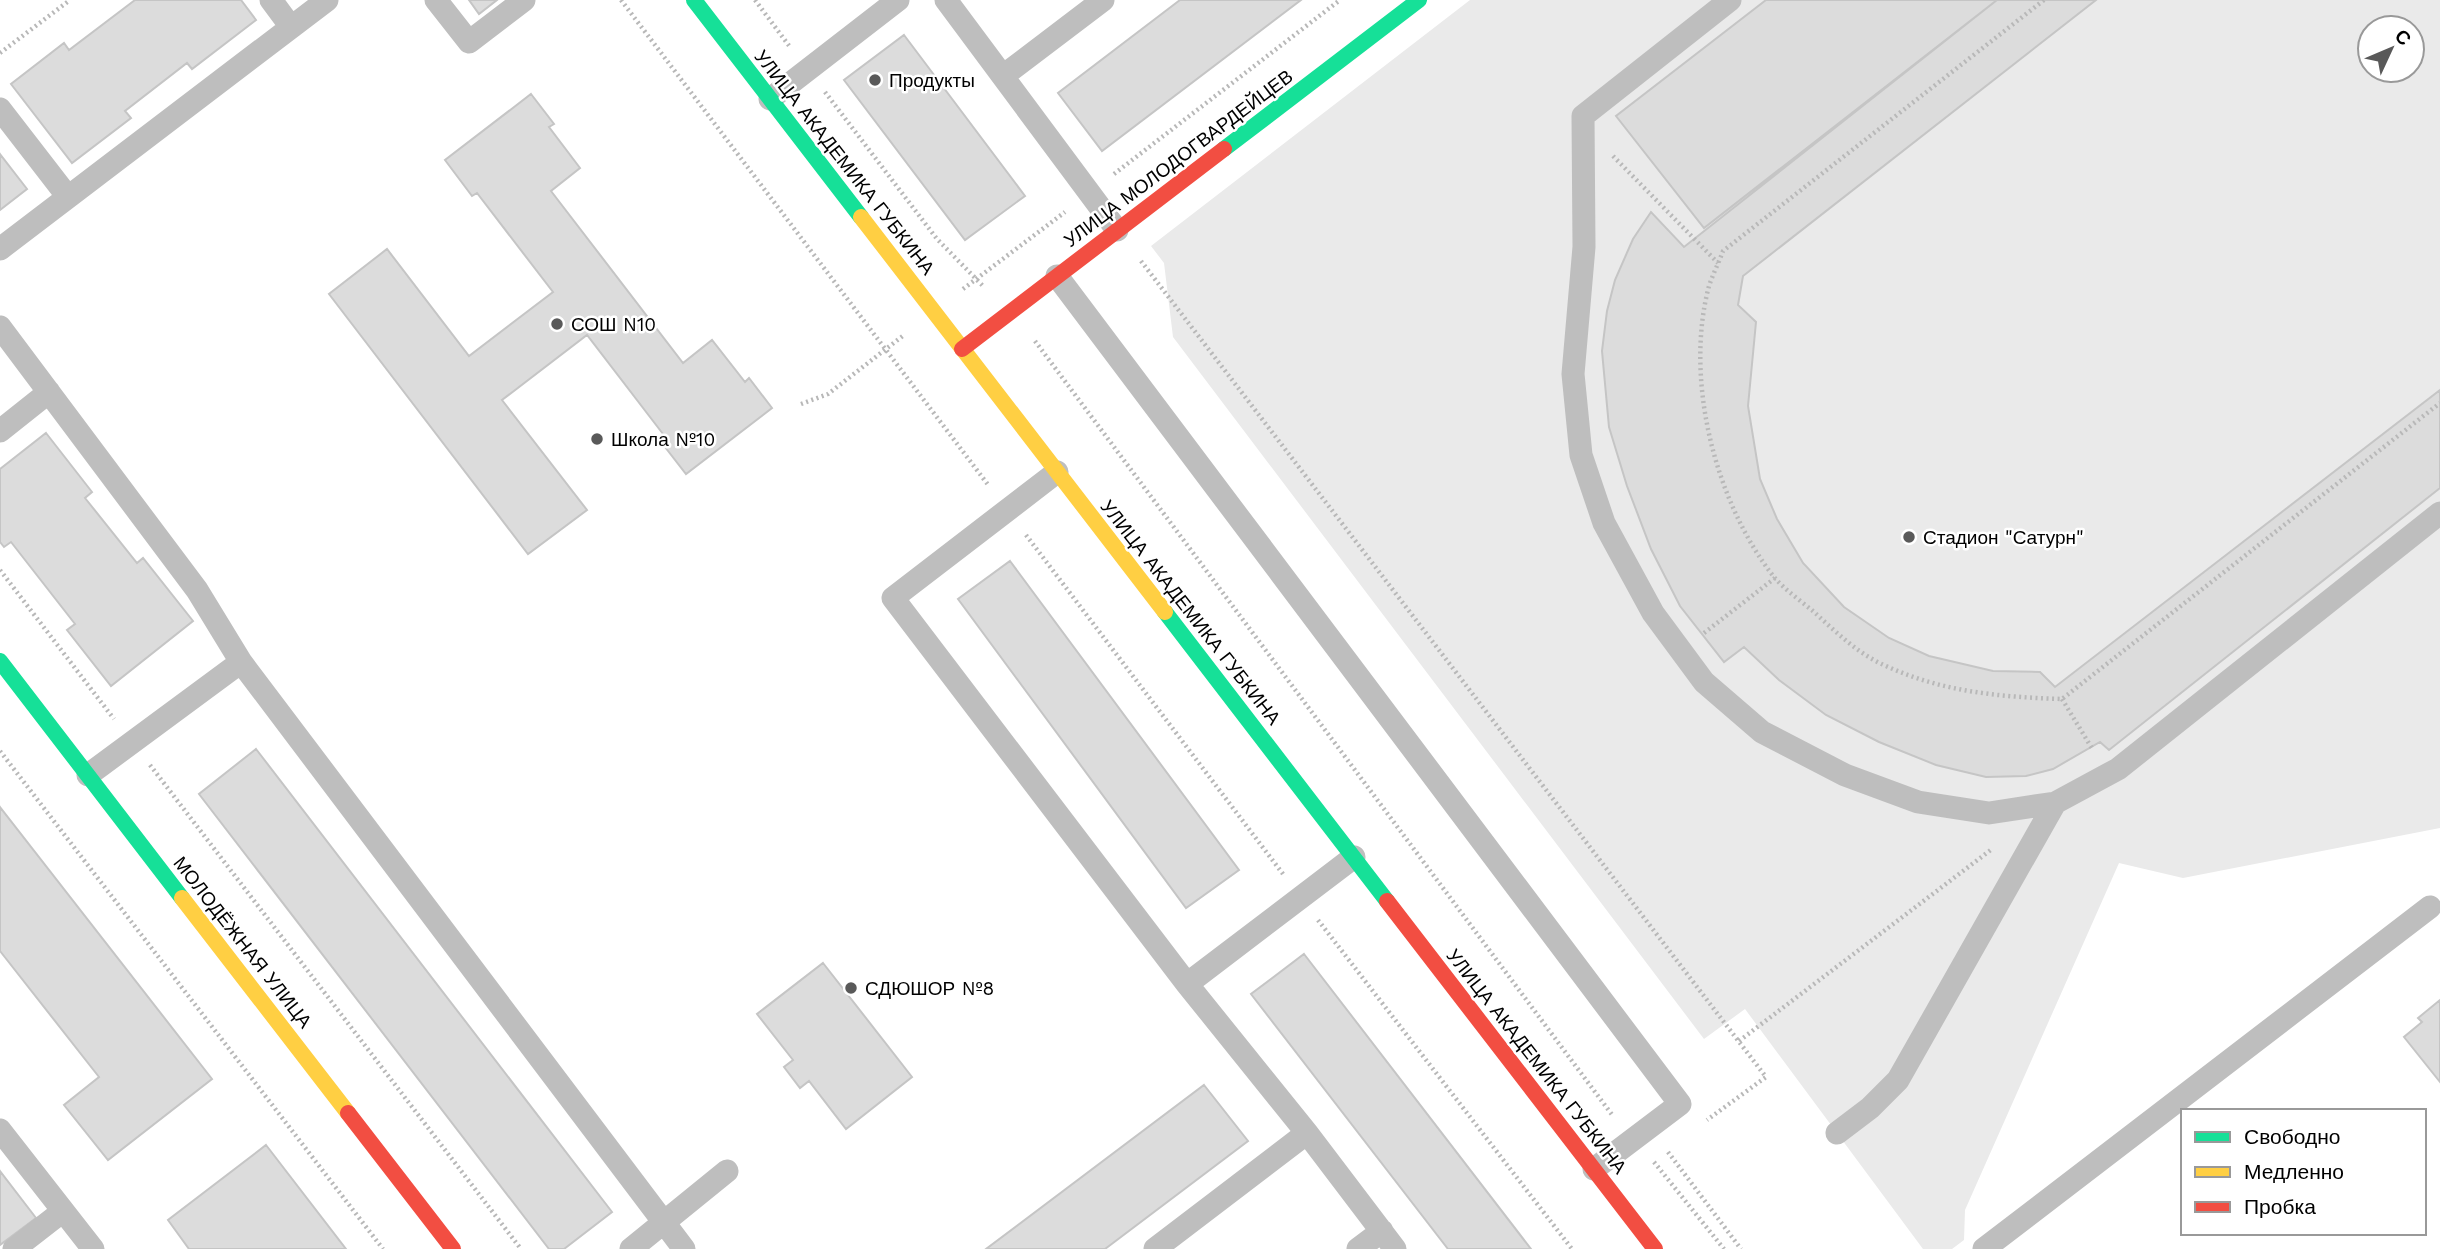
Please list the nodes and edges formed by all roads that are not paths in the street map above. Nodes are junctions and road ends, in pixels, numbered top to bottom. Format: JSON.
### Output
{"nodes":[{"id":1,"x":271,"y":0,"type":"edge"},
{"id":2,"x":327,"y":0,"type":"edge"},
{"id":3,"x":436,"y":0,"type":"edge"},
{"id":4,"x":524,"y":0,"type":"edge"},
{"id":5,"x":694,"y":0,"type":"edge"},
{"id":6,"x":898,"y":0,"type":"edge"},
{"id":7,"x":946,"y":0,"type":"edge"},
{"id":8,"x":1103,"y":0,"type":"edge"},
{"id":9,"x":1419,"y":0,"type":"edge"},
{"id":10,"x":1730,"y":0,"type":"edge"},
{"id":11,"x":291,"y":27,"type":"junction"},
{"id":12,"x":1003,"y":76,"type":"junction"},
{"id":13,"x":769,"y":99,"type":"junction"},
{"id":14,"x":0,"y":109,"type":"edge"},
{"id":15,"x":68,"y":197,"type":"junction"},
{"id":16,"x":1117,"y":230,"type":"junction"},
{"id":17,"x":0,"y":248,"type":"edge"},
{"id":18,"x":1057,"y":276,"type":"junction"},
{"id":19,"x":0,"y":327,"type":"edge"},
{"id":20,"x":962,"y":349,"type":"junction"},
{"id":21,"x":49,"y":392,"type":"junction"},
{"id":22,"x":0,"y":431,"type":"edge"},
{"id":23,"x":1057,"y":472,"type":"junction"},
{"id":24,"x":2440,"y":513,"type":"edge"},
{"id":25,"x":0,"y":661,"type":"edge"},
{"id":26,"x":242,"y":662,"type":"junction"},
{"id":27,"x":88,"y":775,"type":"junction"},
{"id":28,"x":2055,"y":803,"type":"junction"},
{"id":29,"x":1354,"y":857,"type":"junction"},
{"id":30,"x":2430,"y":907,"type":"dead end"},
{"id":31,"x":1187,"y":984,"type":"junction"},
{"id":32,"x":0,"y":1130,"type":"edge"},
{"id":33,"x":1307,"y":1133,"type":"junction"},
{"id":34,"x":1837,"y":1133,"type":"dead end"},
{"id":35,"x":1594,"y":1169,"type":"junction"},
{"id":36,"x":727,"y":1171,"type":"dead end"},
{"id":37,"x":63,"y":1211,"type":"junction"},
{"id":38,"x":664,"y":1224,"type":"junction"},
{"id":39,"x":1388,"y":1240,"type":"edge"},
{"id":40,"x":14,"y":1249,"type":"edge"},
{"id":41,"x":93,"y":1249,"type":"edge"},
{"id":42,"x":453,"y":1249,"type":"edge"},
{"id":43,"x":631,"y":1249,"type":"edge"},
{"id":44,"x":684,"y":1249,"type":"edge"},
{"id":45,"x":1155,"y":1249,"type":"edge"},
{"id":46,"x":1358,"y":1249,"type":"edge"},
{"id":47,"x":1655,"y":1249,"type":"edge"},
{"id":48,"x":1984,"y":1249,"type":"edge"}],
"edges":[{"from":1,"to":11,"type":"lane"},
{"from":2,"to":11,"type":"lane"},
{"from":3,"to":4,"type":"lane"},
{"from":5,"to":13,"type":"street","name":"УЛИЦА АКАДЕМИКА ГУБКИНА"},
{"from":6,"to":13,"type":"lane"},
{"from":7,"to":12,"type":"lane"},
{"from":8,"to":12,"type":"lane"},
{"from":9,"to":16,"type":"street","name":"УЛИЦА МОЛОДОГВАРДЕЙЦЕВ"},
{"from":10,"to":28,"type":"lane"},
{"from":11,"to":15,"type":"lane"},
{"from":12,"to":16,"type":"lane"},
{"from":13,"to":20,"type":"street","name":"УЛИЦА АКАДЕМИКА ГУБКИНА"},
{"from":14,"to":15,"type":"lane"},
{"from":15,"to":17,"type":"lane"},
{"from":16,"to":18,"type":"street","name":"УЛИЦА МОЛОДОГВАРДЕЙЦЕВ"},
{"from":18,"to":20,"type":"street","name":"УЛИЦА МОЛОДОГВАРДЕЙЦЕВ"},
{"from":18,"to":35,"type":"lane"},
{"from":19,"to":21,"type":"lane"},
{"from":20,"to":23,"type":"street","name":"УЛИЦА АКАДЕМИКА ГУБКИНА"},
{"from":21,"to":22,"type":"lane"},
{"from":21,"to":26,"type":"lane"},
{"from":23,"to":29,"type":"street","name":"УЛИЦА АКАДЕМИКА ГУБКИНА"},
{"from":23,"to":31,"type":"lane"},
{"from":24,"to":28,"type":"lane"},
{"from":25,"to":27,"type":"street","name":"МОЛОДЁЖНАЯ УЛИЦА"},
{"from":26,"to":27,"type":"lane"},
{"from":26,"to":38,"type":"lane"},
{"from":27,"to":42,"type":"street","name":"МОЛОДЁЖНАЯ УЛИЦА"},
{"from":28,"to":34,"type":"lane"},
{"from":29,"to":31,"type":"lane"},
{"from":29,"to":35,"type":"street","name":"УЛИЦА АКАДЕМИКА ГУБКИНА"},
{"from":30,"to":48,"type":"lane"},
{"from":31,"to":33,"type":"lane"},
{"from":32,"to":37,"type":"lane"},
{"from":33,"to":39,"type":"lane"},
{"from":33,"to":45,"type":"lane"},
{"from":35,"to":47,"type":"street","name":"УЛИЦА АКАДЕМИКА ГУБКИНА"},
{"from":36,"to":38,"type":"lane"},
{"from":37,"to":40,"type":"lane"},
{"from":37,"to":41,"type":"lane"},
{"from":38,"to":43,"type":"lane"},
{"from":38,"to":44,"type":"lane"},
{"from":39,"to":46,"type":"lane"}]}
